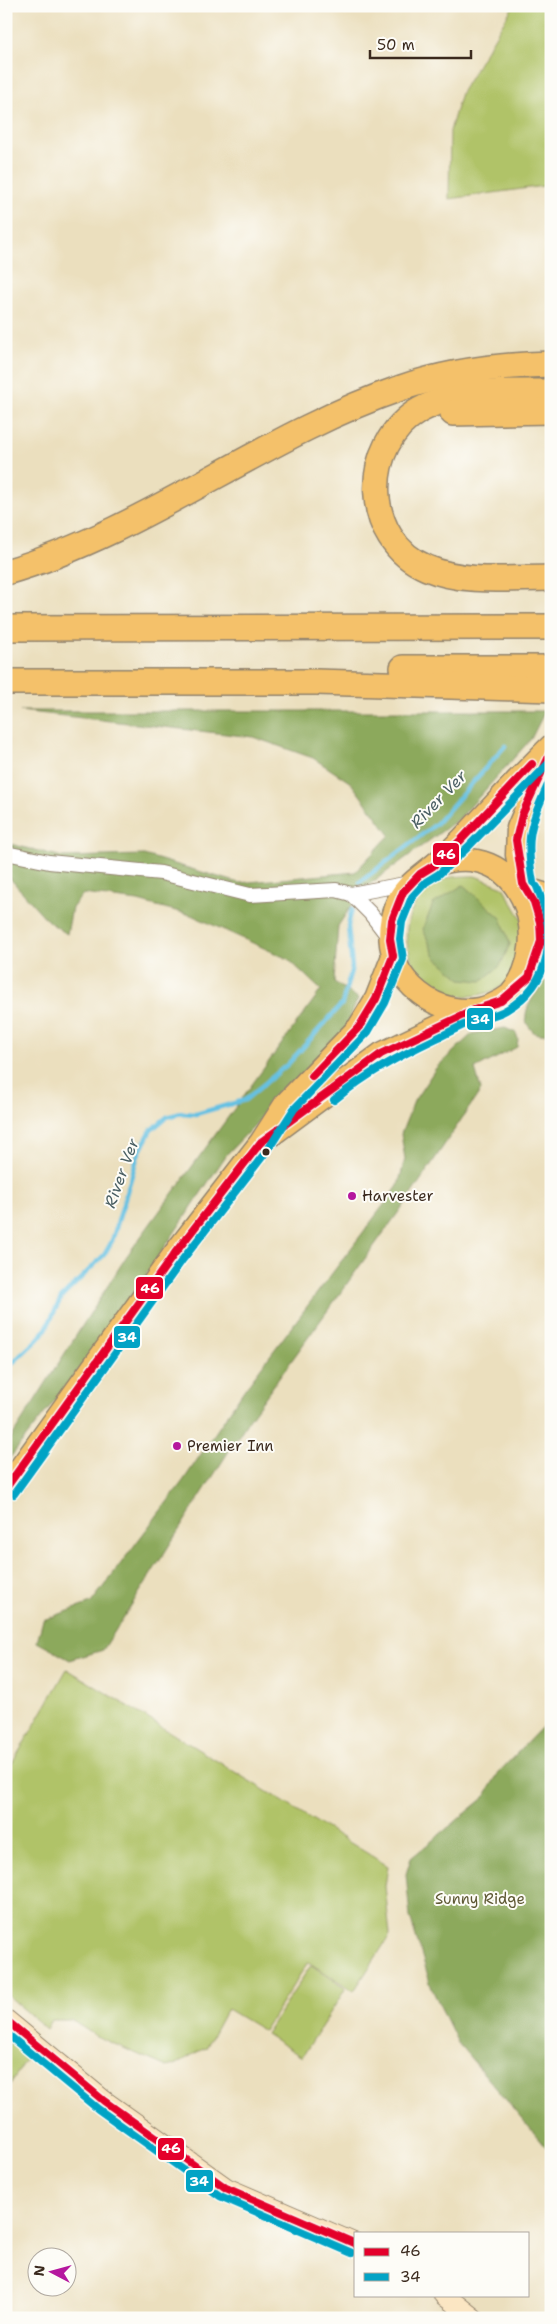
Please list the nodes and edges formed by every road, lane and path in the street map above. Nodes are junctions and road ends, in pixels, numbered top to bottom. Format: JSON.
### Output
{"nodes":[{"id":1,"x":551,"y":364,"type":"edge"},
{"id":2,"x":551,"y":392,"type":"edge"},
{"id":3,"x":551,"y":411,"type":"edge"},
{"id":4,"x":405,"y":422,"type":"junction"},
{"id":5,"x":6,"y":572,"type":"edge"},
{"id":6,"x":551,"y":578,"type":"edge"},
{"id":7,"x":551,"y":627,"type":"edge"},
{"id":8,"x":6,"y":628,"type":"edge"},
{"id":9,"x":551,"y":668,"type":"edge"},
{"id":10,"x":6,"y":671,"type":"edge"},
{"id":11,"x":6,"y":682,"type":"edge"},
{"id":12,"x":551,"y":689,"type":"edge"},
{"id":13,"x":551,"y":746,"type":"edge"},
{"id":14,"x":551,"y":751,"type":"edge"},
{"id":15,"x":6,"y":854,"type":"edge"},
{"id":16,"x":433,"y":866,"type":"junction"},
{"id":17,"x":410,"y":884,"type":"junction"},
{"id":18,"x":534,"y":891,"type":"edge"},
{"id":19,"x":351,"y":894,"type":"junction"},
{"id":20,"x":392,"y":947,"type":"junction"},
{"id":21,"x":543,"y":957,"type":"edge"},
{"id":22,"x":474,"y":1010,"type":"junction"},
{"id":23,"x":261,"y":1142,"type":"junction"},
{"id":24,"x":6,"y":1488,"type":"edge"},
{"id":25,"x":6,"y":2020,"type":"edge"},
{"id":26,"x":354,"y":2243,"type":"edge"},
{"id":27,"x":445,"y":2296,"type":"edge"},
{"id":28,"x":473,"y":2318,"type":"edge"}],
"edges":[{"from":1,"to":5,"type":"highway"},
{"from":2,"to":4,"type":"highway"},
{"from":3,"to":4,"type":"highway"},
{"from":4,"to":6,"type":"highway"},
{"from":7,"to":8,"type":"highway"},
{"from":9,"to":10,"type":"highway"},
{"from":11,"to":12,"type":"highway"},
{"from":13,"to":16,"type":"main road"},
{"from":14,"to":18,"type":"main road"},
{"from":15,"to":19,"type":"street"},
{"from":16,"to":17,"type":"main road"},
{"from":16,"to":18,"type":"main road"},
{"from":17,"to":19,"type":"street"},
{"from":17,"to":20,"type":"main road"},
{"from":18,"to":21,"type":"main road"},
{"from":19,"to":20,"type":"street"},
{"from":20,"to":22,"type":"main road"},
{"from":20,"to":23,"type":"main road"},
{"from":21,"to":22,"type":"main road"},
{"from":22,"to":23,"type":"main road"},
{"from":23,"to":24,"type":"main road"},
{"from":25,"to":26,"type":"street"},
{"from":27,"to":28,"type":"street"}]}
